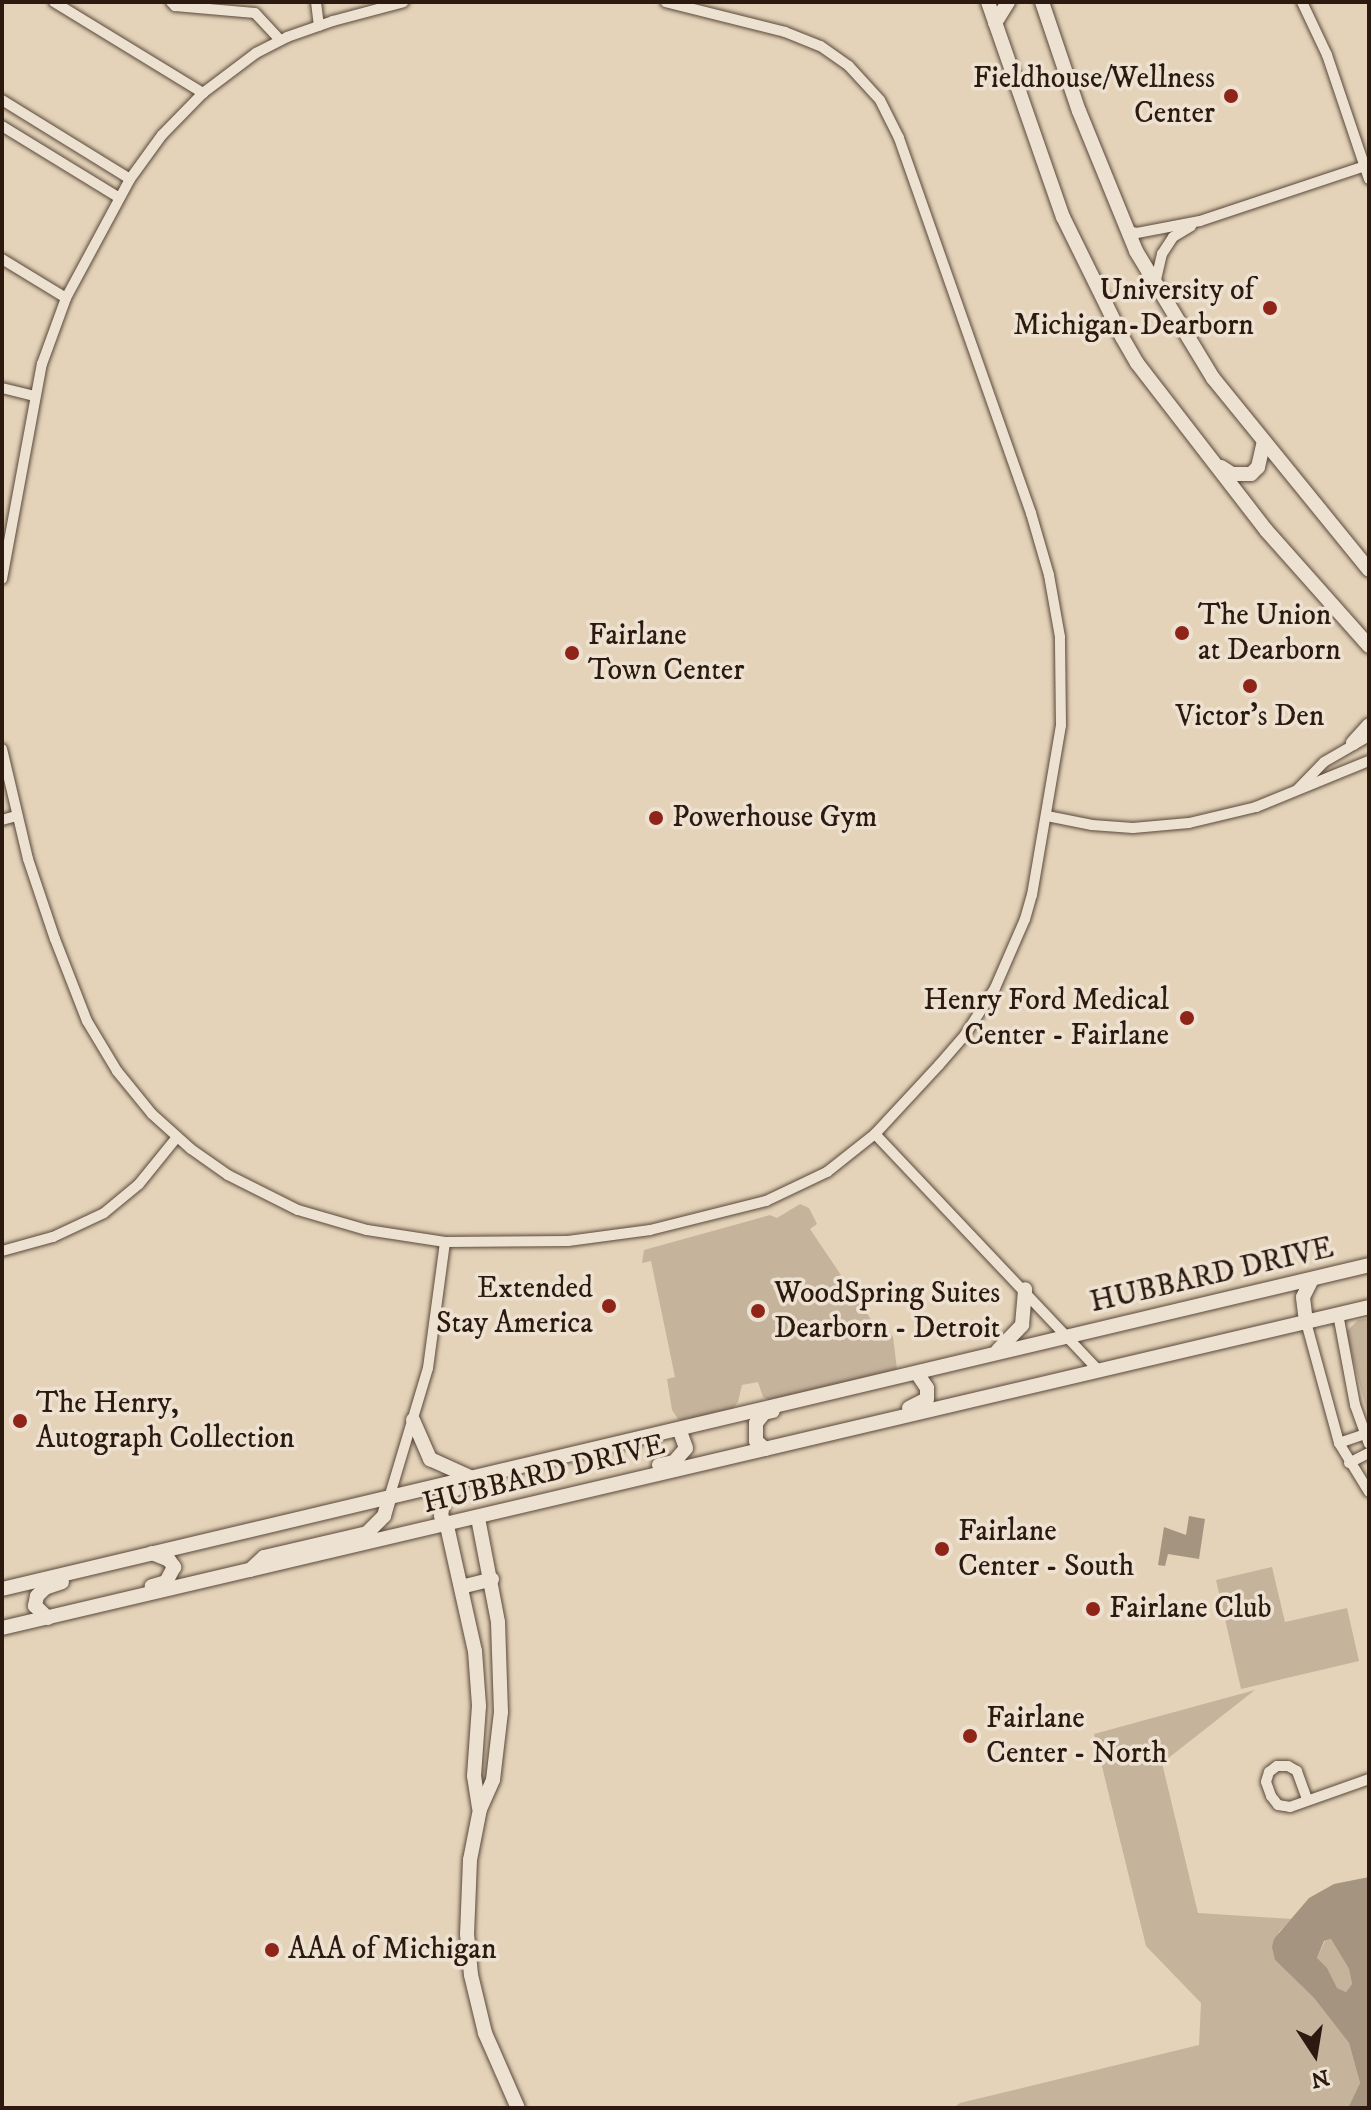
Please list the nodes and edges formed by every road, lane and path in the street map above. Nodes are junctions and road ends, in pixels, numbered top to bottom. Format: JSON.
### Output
{"nodes":[{"id":1,"x":54,"y":2,"type":"edge"},
{"id":2,"x":171,"y":2,"type":"edge"},
{"id":3,"x":316,"y":2,"type":"edge"},
{"id":4,"x":404,"y":2,"type":"edge"},
{"id":5,"x":666,"y":2,"type":"edge"},
{"id":6,"x":988,"y":2,"type":"edge"},
{"id":7,"x":1008,"y":2,"type":"edge"},
{"id":8,"x":1302,"y":2,"type":"edge"},
{"id":9,"x":192,"y":5,"type":"edge"},
{"id":10,"x":1042,"y":5,"type":"edge"},
{"id":11,"x":995,"y":23,"type":"junction"},
{"id":12,"x":319,"y":26,"type":"junction"},
{"id":13,"x":280,"y":40,"type":"junction"},
{"id":14,"x":203,"y":93,"type":"junction"},
{"id":15,"x":2,"y":100,"type":"edge"},
{"id":16,"x":2,"y":126,"type":"edge"},
{"id":17,"x":43,"y":126,"type":"junction"},
{"id":18,"x":32,"y":144,"type":"junction"},
{"id":19,"x":1365,"y":166,"type":"junction"},
{"id":20,"x":130,"y":179,"type":"junction"},
{"id":21,"x":1369,"y":179,"type":"edge"},
{"id":22,"x":118,"y":197,"type":"junction"},
{"id":23,"x":1200,"y":221,"type":"junction"},
{"id":24,"x":1127,"y":231,"type":"junction"},
{"id":25,"x":2,"y":259,"type":"edge"},
{"id":26,"x":1155,"y":284,"type":"junction"},
{"id":27,"x":66,"y":298,"type":"junction"},
{"id":28,"x":2,"y":388,"type":"edge"},
{"id":29,"x":35,"y":396,"type":"junction"},
{"id":30,"x":1264,"y":442,"type":"junction"},
{"id":31,"x":1214,"y":463,"type":"junction"},
{"id":32,"x":1369,"y":570,"type":"edge"},
{"id":33,"x":2,"y":579,"type":"edge"},
{"id":34,"x":1368,"y":646,"type":"edge"},
{"id":35,"x":1369,"y":725,"type":"edge"},
{"id":36,"x":1369,"y":736,"type":"edge"},
{"id":37,"x":1353,"y":743,"type":"junction"},
{"id":38,"x":2,"y":749,"type":"edge"},
{"id":39,"x":1369,"y":761,"type":"edge"},
{"id":40,"x":1294,"y":793,"type":"junction"},
{"id":41,"x":16,"y":816,"type":"junction"},
{"id":42,"x":1047,"y":816,"type":"junction"},
{"id":43,"x":2,"y":820,"type":"edge"},
{"id":44,"x":875,"y":1134,"type":"junction"},
{"id":45,"x":177,"y":1137,"type":"junction"},
{"id":46,"x":445,"y":1242,"type":"junction"},
{"id":47,"x":2,"y":1251,"type":"edge"},
{"id":48,"x":1369,"y":1265,"type":"edge"},
{"id":49,"x":1312,"y":1279,"type":"junction"},
{"id":50,"x":1025,"y":1289,"type":"junction"},
{"id":51,"x":1369,"y":1307,"type":"edge"},
{"id":52,"x":1338,"y":1314,"type":"junction"},
{"id":53,"x":1306,"y":1322,"type":"junction"},
{"id":54,"x":1067,"y":1337,"type":"junction"},
{"id":55,"x":989,"y":1355,"type":"junction"},
{"id":56,"x":1098,"y":1370,"type":"junction"},
{"id":57,"x":917,"y":1373,"type":"junction"},
{"id":58,"x":826,"y":1393,"type":"junction"},
{"id":59,"x":413,"y":1420,"type":"junction"},
{"id":60,"x":679,"y":1429,"type":"junction"},
{"id":61,"x":829,"y":1434,"type":"junction"},
{"id":62,"x":1367,"y":1439,"type":"edge"},
{"id":63,"x":1339,"y":1443,"type":"junction"},
{"id":64,"x":765,"y":1449,"type":"junction"},
{"id":65,"x":583,"y":1452,"type":"junction"},
{"id":66,"x":1369,"y":1453,"type":"edge"},
{"id":67,"x":1349,"y":1463,"type":"junction"},
{"id":68,"x":473,"y":1478,"type":"junction"},
{"id":69,"x":1369,"y":1492,"type":"edge"},
{"id":70,"x":566,"y":1496,"type":"junction"},
{"id":71,"x":389,"y":1498,"type":"junction"},
{"id":72,"x":478,"y":1518,"type":"junction"},
{"id":73,"x":447,"y":1526,"type":"junction"},
{"id":74,"x":152,"y":1553,"type":"junction"},
{"id":75,"x":90,"y":1568,"type":"junction"},
{"id":76,"x":246,"y":1573,"type":"junction"},
{"id":77,"x":492,"y":1579,"type":"junction"},
{"id":78,"x":461,"y":1587,"type":"junction"},
{"id":79,"x":2,"y":1589,"type":"edge"},
{"id":80,"x":69,"y":1613,"type":"junction"},
{"id":81,"x":48,"y":1618,"type":"junction"},
{"id":82,"x":2,"y":1628,"type":"edge"},
{"id":83,"x":475,"y":1651,"type":"junction"},
{"id":84,"x":502,"y":1671,"type":"junction"},
{"id":85,"x":479,"y":1706,"type":"junction"},
{"id":86,"x":501,"y":1708,"type":"junction"},
{"id":87,"x":1369,"y":1779,"type":"edge"},
{"id":88,"x":1307,"y":1799,"type":"junction"},
{"id":89,"x":480,"y":1809,"type":"junction"},
{"id":90,"x":518,"y":2108,"type":"edge"}],
"edges":[{"from":1,"to":14,"type":"street"},
{"from":2,"to":9,"type":"street"},
{"from":3,"to":12,"type":"street"},
{"from":4,"to":12,"type":"street"},
{"from":5,"to":42,"type":"street"},
{"from":6,"to":11,"type":"street"},
{"from":7,"to":11,"type":"street"},
{"from":8,"to":19,"type":"street"},
{"from":9,"to":13,"type":"street"},
{"from":10,"to":24,"type":"street"},
{"from":11,"to":31,"type":"street"},
{"from":12,"to":13,"type":"street"},
{"from":13,"to":14,"type":"street"},
{"from":14,"to":20,"type":"street"},
{"from":15,"to":17,"type":"street"},
{"from":16,"to":18,"type":"street"},
{"from":17,"to":18,"type":"street"},
{"from":17,"to":20,"type":"street"},
{"from":18,"to":22,"type":"street"},
{"from":19,"to":21,"type":"street"},
{"from":19,"to":23,"type":"street"},
{"from":20,"to":22,"type":"street"},
{"from":22,"to":27,"type":"street"},
{"from":23,"to":24,"type":"street"},
{"from":23,"to":26,"type":"street"},
{"from":24,"to":26,"type":"street"},
{"from":25,"to":27,"type":"street"},
{"from":26,"to":30,"type":"street"},
{"from":27,"to":29,"type":"street"},
{"from":28,"to":29,"type":"street"},
{"from":29,"to":33,"type":"street"},
{"from":30,"to":31,"type":"street"},
{"from":30,"to":32,"type":"street"},
{"from":31,"to":34,"type":"street"},
{"from":35,"to":37,"type":"street"},
{"from":36,"to":37,"type":"street"},
{"from":37,"to":40,"type":"street"},
{"from":38,"to":41,"type":"street"},
{"from":39,"to":40,"type":"street"},
{"from":40,"to":42,"type":"street"},
{"from":41,"to":43,"type":"street"},
{"from":41,"to":45,"type":"street"},
{"from":42,"to":44,"type":"street"},
{"from":44,"to":46,"type":"street"},
{"from":44,"to":50,"type":"street"},
{"from":45,"to":46,"type":"street"},
{"from":45,"to":47,"type":"street"},
{"from":46,"to":59,"type":"street"},
{"from":48,"to":49,"type":"street","name":"HUBBARD DRIVE"},
{"from":49,"to":53,"type":"street"},
{"from":49,"to":54,"type":"street","name":"HUBBARD DRIVE"},
{"from":50,"to":54,"type":"street"},
{"from":50,"to":55,"type":"street"},
{"from":51,"to":52,"type":"street","name":"HUBBARD DRIVE"},
{"from":52,"to":53,"type":"street","name":"HUBBARD DRIVE"},
{"from":52,"to":62,"type":"street"},
{"from":53,"to":56,"type":"street","name":"HUBBARD DRIVE"},
{"from":53,"to":63,"type":"street"},
{"from":54,"to":55,"type":"street","name":"HUBBARD DRIVE"},
{"from":54,"to":56,"type":"street","name":"HUBBARD DRIVE"},
{"from":55,"to":57,"type":"street","name":"HUBBARD DRIVE"},
{"from":56,"to":61,"type":"street","name":"HUBBARD DRIVE"},
{"from":57,"to":58,"type":"street","name":"HUBBARD DRIVE"},
{"from":57,"to":61,"type":"street"},
{"from":58,"to":60,"type":"street","name":"HUBBARD DRIVE"},
{"from":58,"to":64,"type":"street"},
{"from":59,"to":68,"type":"street"},
{"from":59,"to":71,"type":"street"},
{"from":60,"to":65,"type":"street","name":"HUBBARD DRIVE"},
{"from":60,"to":70,"type":"street"},
{"from":61,"to":64,"type":"street","name":"HUBBARD DRIVE"},
{"from":62,"to":63,"type":"street"},
{"from":63,"to":67,"type":"street"},
{"from":64,"to":70,"type":"street","name":"HUBBARD DRIVE"},
{"from":65,"to":68,"type":"street","name":"HUBBARD DRIVE"},
{"from":65,"to":73,"type":"street"},
{"from":66,"to":67,"type":"street"},
{"from":67,"to":69,"type":"street"},
{"from":68,"to":71,"type":"street","name":"HUBBARD DRIVE"},
{"from":70,"to":72,"type":"street","name":"HUBBARD DRIVE"},
{"from":71,"to":74,"type":"street","name":"HUBBARD DRIVE"},
{"from":71,"to":76,"type":"street"},
{"from":72,"to":73,"type":"street","name":"HUBBARD DRIVE"},
{"from":72,"to":77,"type":"street"},
{"from":73,"to":76,"type":"street","name":"HUBBARD DRIVE"},
{"from":73,"to":78,"type":"street"},
{"from":74,"to":75,"type":"street","name":"HUBBARD DRIVE"},
{"from":74,"to":80,"type":"street"},
{"from":75,"to":79,"type":"street","name":"HUBBARD DRIVE"},
{"from":75,"to":81,"type":"street"},
{"from":76,"to":80,"type":"street","name":"HUBBARD DRIVE"},
{"from":77,"to":78,"type":"street"},
{"from":77,"to":84,"type":"street"},
{"from":78,"to":83,"type":"street"},
{"from":80,"to":81,"type":"street","name":"HUBBARD DRIVE"},
{"from":81,"to":82,"type":"street","name":"HUBBARD DRIVE"},
{"from":83,"to":84,"type":"street"},
{"from":83,"to":85,"type":"street"},
{"from":84,"to":86,"type":"street"},
{"from":85,"to":86,"type":"street"},
{"from":85,"to":89,"type":"street"},
{"from":86,"to":89,"type":"street"},
{"from":87,"to":88,"type":"street"},
{"from":88,"to":88,"type":"street"},
{"from":89,"to":90,"type":"street"}]}
